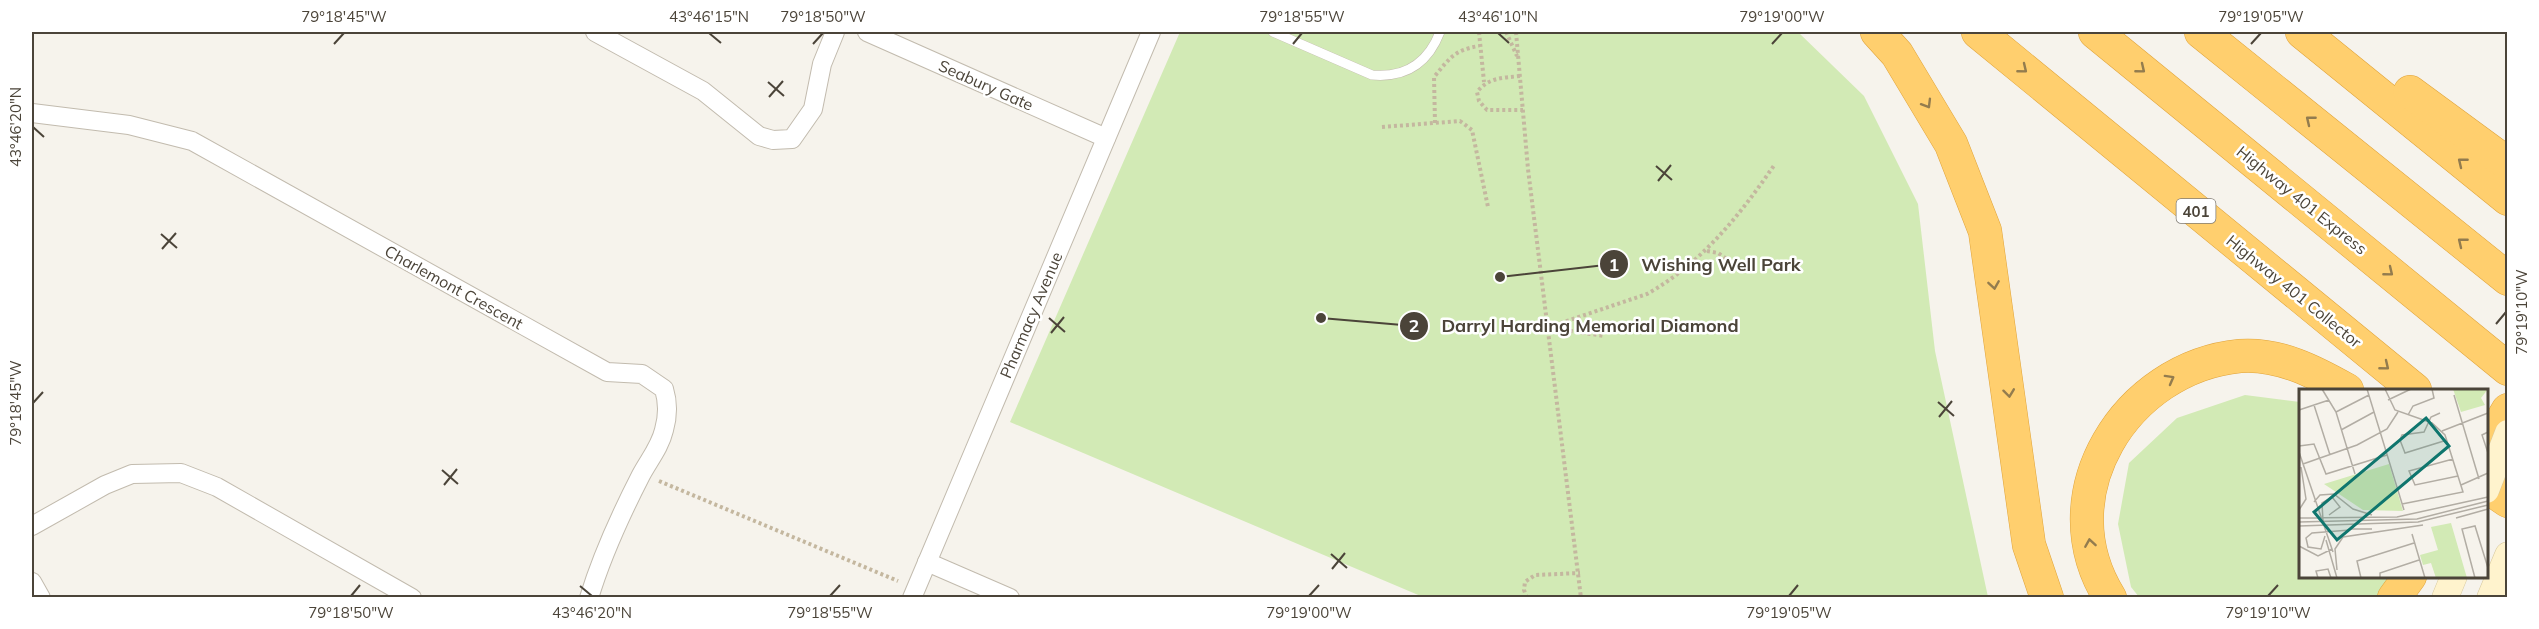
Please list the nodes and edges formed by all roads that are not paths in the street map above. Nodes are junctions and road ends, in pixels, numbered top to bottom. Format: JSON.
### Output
{"nodes":[{"id":1,"x":595,"y":32,"type":"edge"},
{"id":2,"x":835,"y":32,"type":"edge"},
{"id":3,"x":867,"y":32,"type":"edge"},
{"id":4,"x":1151,"y":32,"type":"edge"},
{"id":5,"x":1273,"y":32,"type":"edge"},
{"id":6,"x":1440,"y":32,"type":"edge"},
{"id":7,"x":1877,"y":32,"type":"edge"},
{"id":8,"x":1978,"y":32,"type":"edge"},
{"id":9,"x":2096,"y":32,"type":"edge"},
{"id":10,"x":2201,"y":32,"type":"edge"},
{"id":11,"x":2302,"y":32,"type":"edge"},
{"id":12,"x":2327,"y":32,"type":"edge"},
{"id":13,"x":32,"y":113,"type":"edge"},
{"id":14,"x":1106,"y":138,"type":"junction"},
{"id":15,"x":2508,"y":164,"type":"edge"},
{"id":16,"x":2508,"y":199,"type":"edge"},
{"id":17,"x":2508,"y":279,"type":"edge"},
{"id":18,"x":2508,"y":369,"type":"edge"},
{"id":19,"x":2345,"y":389,"type":"edge"},
{"id":20,"x":2414,"y":389,"type":"edge"},
{"id":21,"x":2508,"y":410,"type":"edge"},
{"id":22,"x":2508,"y":434,"type":"edge"},
{"id":23,"x":2488,"y":446,"type":"edge"},
{"id":24,"x":2488,"y":449,"type":"edge"},
{"id":25,"x":2508,"y":468,"type":"edge"},
{"id":26,"x":2488,"y":485,"type":"edge"},
{"id":27,"x":2488,"y":489,"type":"edge"},
{"id":28,"x":2508,"y":501,"type":"edge"},
{"id":29,"x":32,"y":526,"type":"edge"},
{"id":30,"x":927,"y":562,"type":"junction"},
{"id":31,"x":2408,"y":578,"type":"edge"},
{"id":32,"x":2453,"y":578,"type":"edge"},
{"id":33,"x":32,"y":582,"type":"edge"},
{"id":34,"x":914,"y":593,"type":"edge"},
{"id":35,"x":41,"y":597,"type":"edge"},
{"id":36,"x":412,"y":597,"type":"edge"},
{"id":37,"x":589,"y":597,"type":"edge"},
{"id":38,"x":1010,"y":597,"type":"edge"},
{"id":39,"x":2047,"y":597,"type":"edge"},
{"id":40,"x":2110,"y":597,"type":"edge"},
{"id":41,"x":2394,"y":597,"type":"edge"},
{"id":42,"x":2445,"y":597,"type":"edge"}],
"edges":[{"from":1,"to":2,"type":"street"},
{"from":3,"to":14,"type":"street","name":"Seabury Gate"},
{"from":4,"to":14,"type":"street","name":"Pharmacy Avenue"},
{"from":5,"to":6,"type":"lane"},
{"from":7,"to":39,"type":"highway","one_way":true},
{"from":8,"to":20,"type":"highway","name":"Highway 401 Collector","number":"401","one_way":true},
{"from":9,"to":18,"type":"highway","name":"Highway 401 Express","one_way":true},
{"from":17,"to":10,"type":"highway","one_way":true},
{"from":16,"to":11,"type":"highway","one_way":true},
{"from":12,"to":15,"type":"highway"},
{"from":13,"to":37,"type":"street","name":"Charlemont Crescent"},
{"from":14,"to":30,"type":"street","name":"Pharmacy Avenue"},
{"from":40,"to":19,"type":"highway","one_way":true},
{"from":21,"to":23,"type":"highway"},
{"from":22,"to":26,"type":"main road","bridge":true},
{"from":24,"to":25,"type":"highway"},
{"from":27,"to":28,"type":"highway"},
{"from":29,"to":36,"type":"street"},
{"from":30,"to":34,"type":"street","name":"Pharmacy Avenue"},
{"from":30,"to":38,"type":"street"},
{"from":31,"to":41,"type":"highway"},
{"from":32,"to":42,"type":"main road"},
{"from":33,"to":35,"type":"street"}]}
